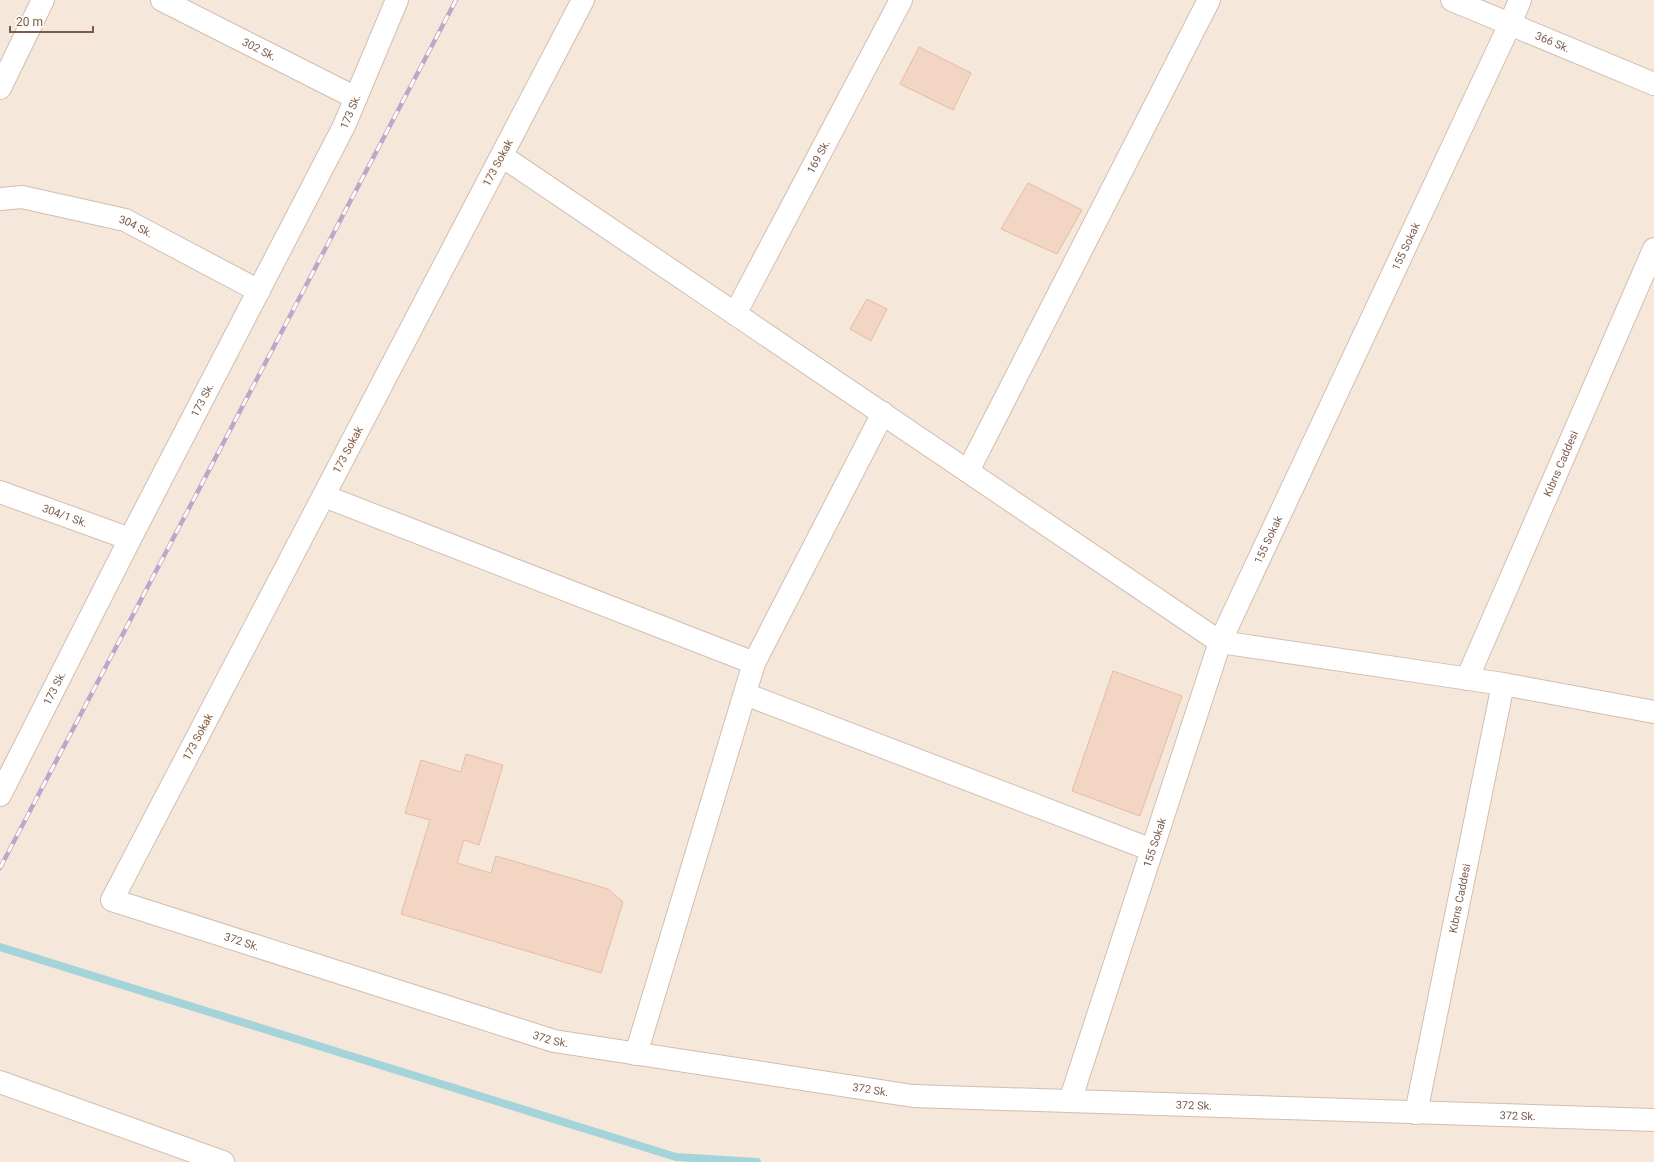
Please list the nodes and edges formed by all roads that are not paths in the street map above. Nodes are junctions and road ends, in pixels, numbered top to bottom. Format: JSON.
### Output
{"nodes":[{"id":1,"x":43,"y":0,"type":"edge"},
{"id":2,"x":162,"y":0,"type":"edge"},
{"id":3,"x":397,"y":0,"type":"edge"},
{"id":4,"x":583,"y":0,"type":"edge"},
{"id":5,"x":902,"y":0,"type":"edge"},
{"id":6,"x":1209,"y":0,"type":"edge"},
{"id":7,"x":1452,"y":0,"type":"edge"},
{"id":8,"x":1520,"y":0,"type":"edge"},
{"id":9,"x":1510,"y":24,"type":"junction"},
{"id":10,"x":1654,"y":84,"type":"edge"},
{"id":11,"x":0,"y":88,"type":"edge"},
{"id":12,"x":356,"y":98,"type":"junction"},
{"id":13,"x":502,"y":156,"type":"junction"},
{"id":14,"x":0,"y":199,"type":"edge"},
{"id":15,"x":1654,"y":249,"type":"edge"},
{"id":16,"x":259,"y":291,"type":"junction"},
{"id":17,"x":735,"y":314,"type":"junction"},
{"id":18,"x":882,"y":413,"type":"junction"},
{"id":19,"x":968,"y":471,"type":"junction"},
{"id":20,"x":0,"y":492,"type":"edge"},
{"id":21,"x":324,"y":496,"type":"junction"},
{"id":22,"x":130,"y":538,"type":"junction"},
{"id":23,"x":1220,"y":642,"type":"junction"},
{"id":24,"x":754,"y":663,"type":"junction"},
{"id":25,"x":1467,"y":679,"type":"junction"},
{"id":26,"x":1503,"y":684,"type":"junction"},
{"id":27,"x":745,"y":694,"type":"junction"},
{"id":28,"x":1654,"y":712,"type":"edge"},
{"id":29,"x":8,"y":760,"type":"edge"},
{"id":30,"x":0,"y":795,"type":"edge"},
{"id":31,"x":1152,"y":850,"type":"junction"},
{"id":32,"x":112,"y":900,"type":"joint"},
{"id":33,"x":636,"y":1054,"type":"junction"},
{"id":34,"x":0,"y":1082,"type":"edge"},
{"id":35,"x":1070,"y":1101,"type":"junction"},
{"id":36,"x":1416,"y":1113,"type":"junction"},
{"id":37,"x":1654,"y":1120,"type":"edge"},
{"id":38,"x":223,"y":1162,"type":"edge"}],
"edges":[{"from":1,"to":11,"type":"street"},
{"from":2,"to":12,"type":"street","name":"302 Sk."},
{"from":3,"to":12,"type":"street","name":"173 Sk."},
{"from":4,"to":13,"type":"street","name":"173 Sokak"},
{"from":5,"to":17,"type":"street","name":"169 Sk."},
{"from":6,"to":19,"type":"street"},
{"from":7,"to":9,"type":"street","name":"366 Sk."},
{"from":8,"to":9,"type":"street","name":"155 Sokak"},
{"from":9,"to":10,"type":"street","name":"366 Sk."},
{"from":9,"to":23,"type":"street","name":"155 Sokak"},
{"from":12,"to":16,"type":"street","name":"173 Sk."},
{"from":13,"to":17,"type":"street"},
{"from":13,"to":21,"type":"street","name":"173 Sokak"},
{"from":14,"to":16,"type":"street","name":"304 Sk."},
{"from":15,"to":25,"type":"street","name":"Kıbrıs Caddesi"},
{"from":16,"to":22,"type":"street","name":"173 Sk."},
{"from":17,"to":18,"type":"street"},
{"from":18,"to":19,"type":"street"},
{"from":18,"to":24,"type":"street"},
{"from":19,"to":23,"type":"street"},
{"from":20,"to":22,"type":"street","name":"304/1 Sk."},
{"from":21,"to":24,"type":"street"},
{"from":21,"to":32,"type":"street","name":"173 Sokak"},
{"from":22,"to":29,"type":"street","name":"173 Sk."},
{"from":23,"to":25,"type":"street"},
{"from":23,"to":31,"type":"street","name":"155 Sokak"},
{"from":24,"to":27,"type":"street"},
{"from":25,"to":26,"type":"street"},
{"from":26,"to":28,"type":"street"},
{"from":26,"to":36,"type":"street","name":"Kıbrıs Caddesi"},
{"from":27,"to":31,"type":"street"},
{"from":27,"to":33,"type":"street"},
{"from":29,"to":30,"type":"street","name":"173 Sk."},
{"from":31,"to":35,"type":"street","name":"155 Sokak"},
{"from":32,"to":33,"type":"street","name":"372 Sk."},
{"from":33,"to":35,"type":"street","name":"372 Sk."},
{"from":34,"to":38,"type":"street"},
{"from":35,"to":36,"type":"street","name":"372 Sk."},
{"from":36,"to":37,"type":"street","name":"372 Sk."}]}
